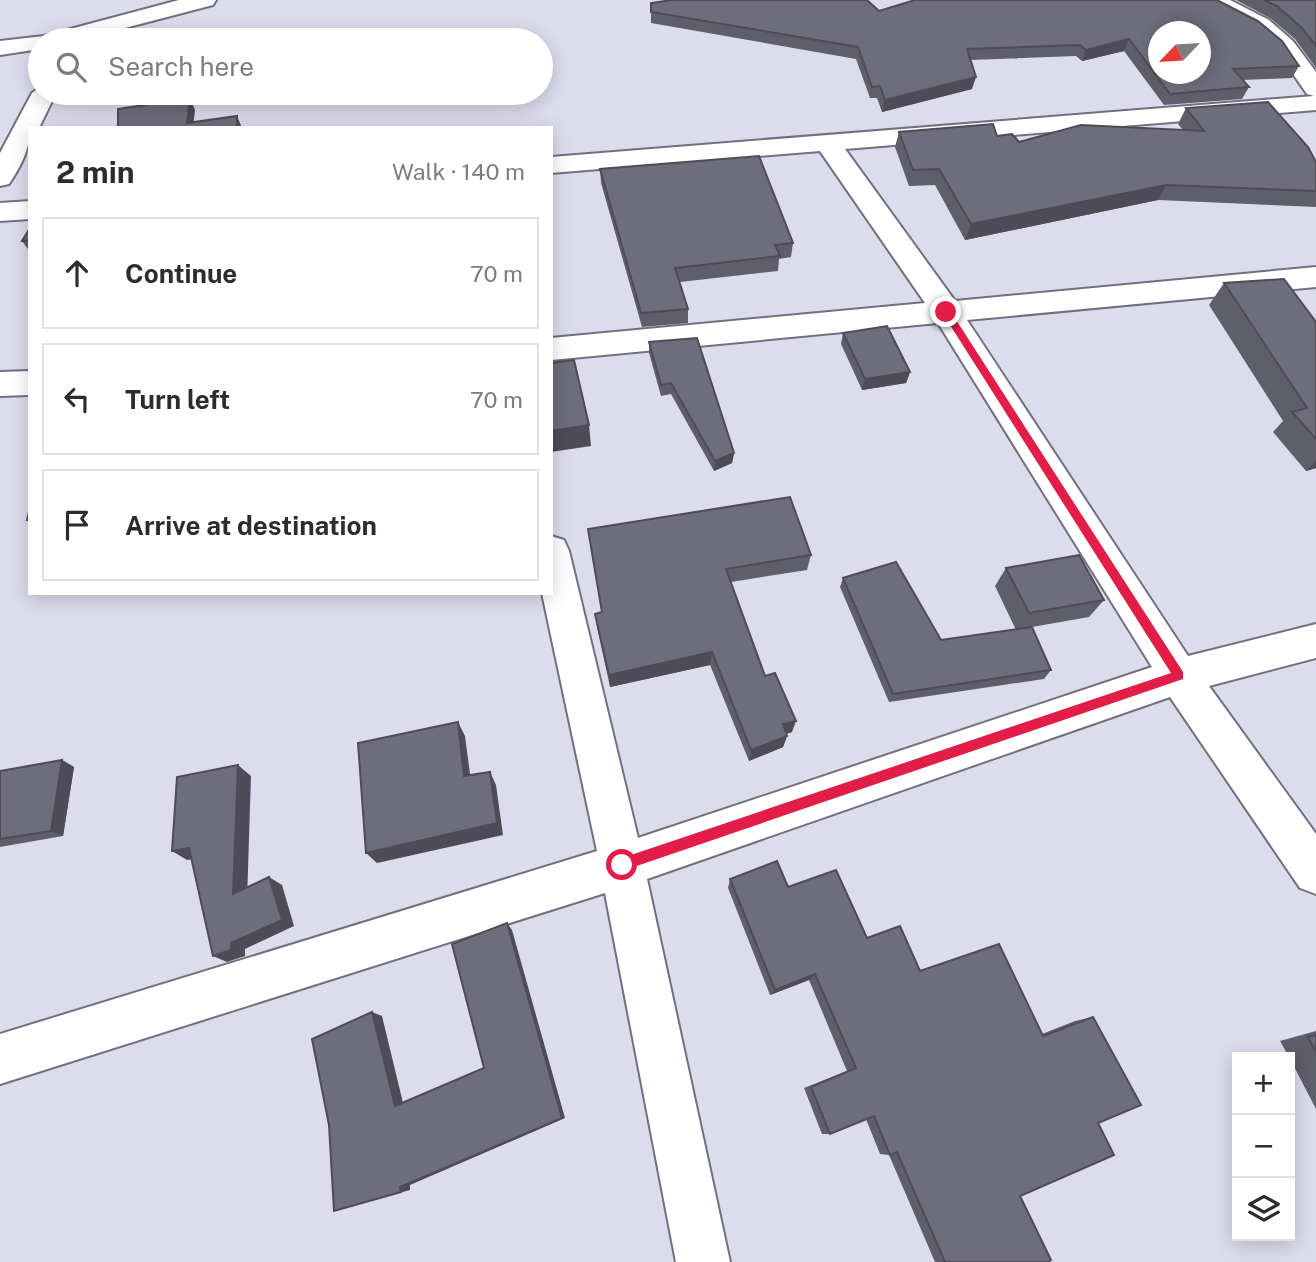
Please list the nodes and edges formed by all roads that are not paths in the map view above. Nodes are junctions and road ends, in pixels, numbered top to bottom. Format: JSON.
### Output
{"nodes":[{"id":1,"x":205,"y":0,"type":"edge"},
{"id":2,"x":1213,"y":0,"type":"edge"},
{"id":3,"x":80,"y":13,"type":"dead end"},
{"id":4,"x":70,"y":28,"type":"edge"},
{"id":5,"x":103,"y":28,"type":"edge"},
{"id":6,"x":28,"y":44,"type":"edge"},
{"id":7,"x":0,"y":48,"type":"edge"},
{"id":8,"x":1316,"y":89,"type":"edge"},
{"id":9,"x":1316,"y":103,"type":"edge"},
{"id":10,"x":38,"y":105,"type":"edge"},
{"id":11,"x":826,"y":141,"type":"junction"},
{"id":12,"x":553,"y":165,"type":"edge"},
{"id":13,"x":0,"y":178,"type":"edge"},
{"id":14,"x":28,"y":210,"type":"edge"},
{"id":15,"x":0,"y":212,"type":"edge"},
{"id":16,"x":1316,"y":276,"type":"edge"},
{"id":17,"x":946,"y":312,"type":"junction"},
{"id":18,"x":553,"y":349,"type":"edge"},
{"id":19,"x":28,"y":383,"type":"edge"},
{"id":20,"x":0,"y":384,"type":"edge"},
{"id":21,"x":553,"y":560,"type":"edge"},
{"id":22,"x":1316,"y":640,"type":"edge"},
{"id":23,"x":1179,"y":676,"type":"junction"},
{"id":24,"x":622,"y":865,"type":"junction"},
{"id":25,"x":1316,"y":872,"type":"edge"},
{"id":26,"x":0,"y":1059,"type":"edge"},
{"id":27,"x":703,"y":1262,"type":"edge"}],
"edges":[{"from":1,"to":5,"type":"street"},
{"from":2,"to":8,"type":"street"},
{"from":3,"to":4,"type":"street"},
{"from":6,"to":7,"type":"street"},
{"from":9,"to":11,"type":"street"},
{"from":10,"to":13,"type":"street"},
{"from":11,"to":12,"type":"street"},
{"from":11,"to":17,"type":"street"},
{"from":14,"to":15,"type":"street"},
{"from":16,"to":17,"type":"street"},
{"from":17,"to":18,"type":"street"},
{"from":17,"to":23,"type":"street"},
{"from":19,"to":20,"type":"street"},
{"from":21,"to":24,"type":"street"},
{"from":22,"to":23,"type":"street"},
{"from":23,"to":24,"type":"street"},
{"from":23,"to":25,"type":"street"},
{"from":24,"to":26,"type":"street"},
{"from":24,"to":27,"type":"street"}]}
